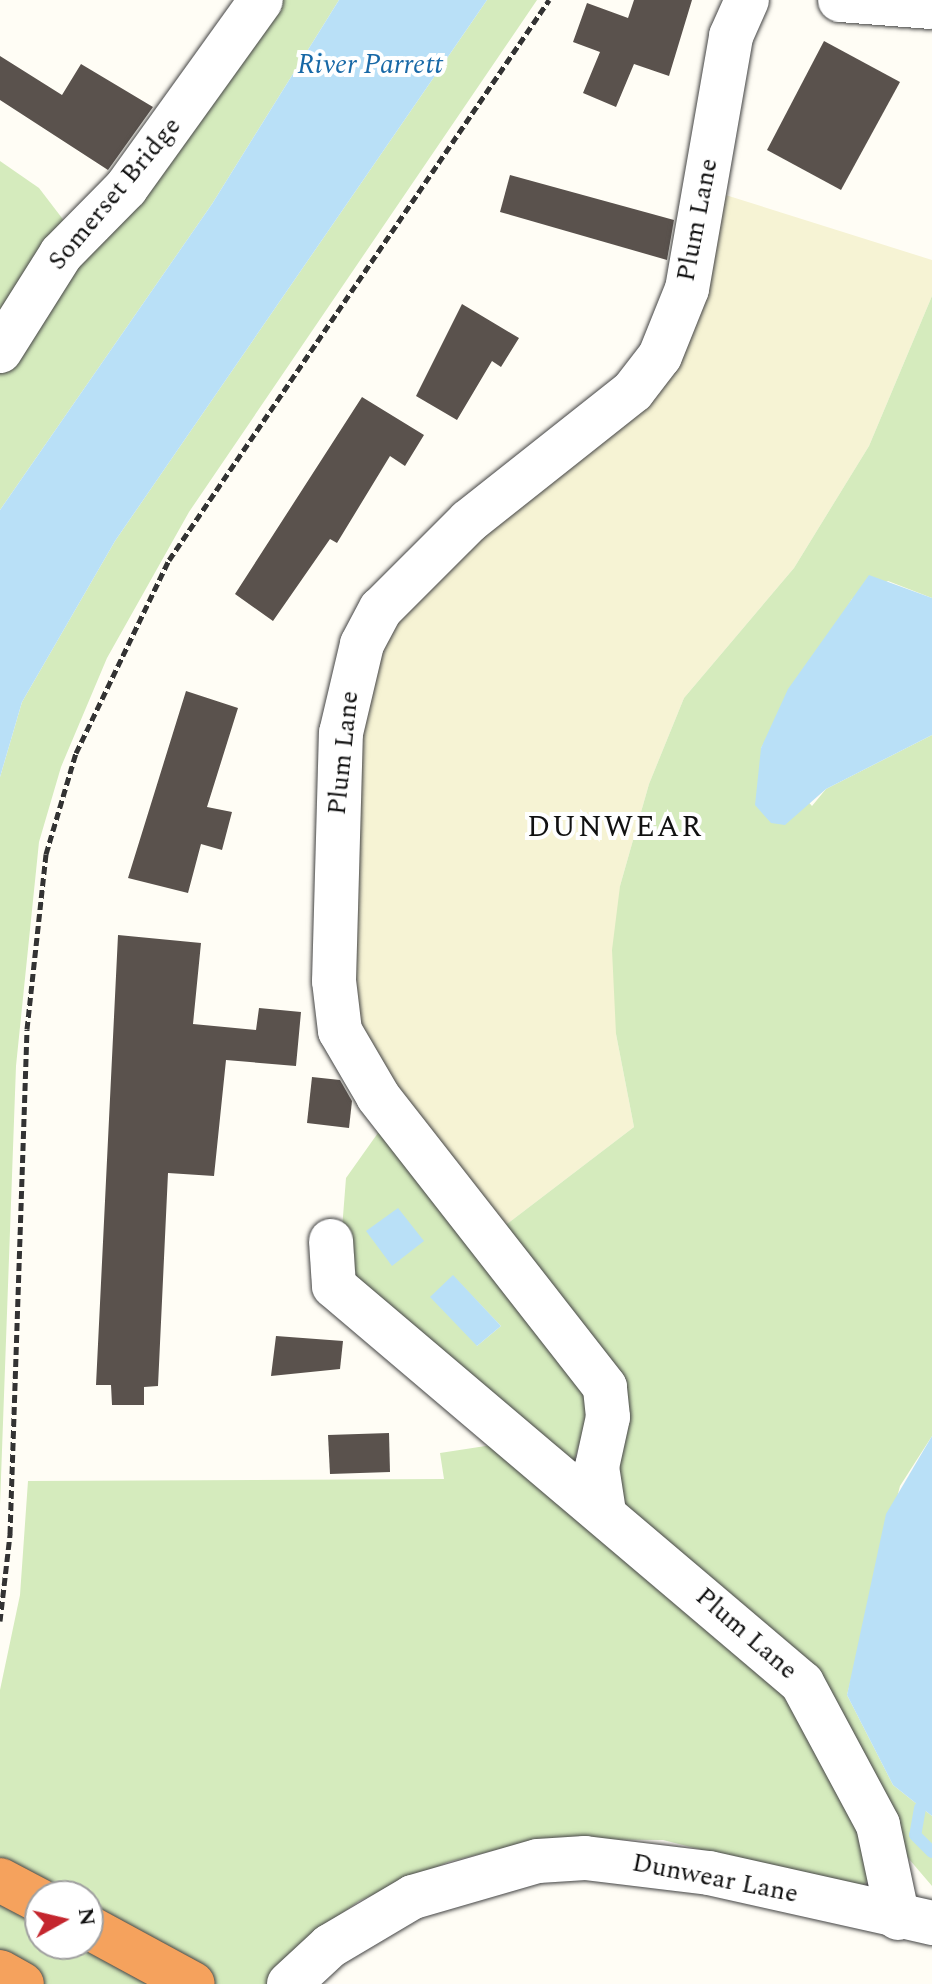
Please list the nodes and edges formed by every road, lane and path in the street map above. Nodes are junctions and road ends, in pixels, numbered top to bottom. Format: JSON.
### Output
{"nodes":[{"id":1,"x":261,"y":0,"type":"edge"},
{"id":2,"x":549,"y":0,"type":"edge"},
{"id":3,"x":747,"y":0,"type":"edge"},
{"id":4,"x":840,"y":0,"type":"edge"},
{"id":5,"x":932,"y":7,"type":"edge"},
{"id":6,"x":0,"y":351,"type":"edge"},
{"id":7,"x":331,"y":1241,"type":"dead end"},
{"id":8,"x":604,"y":1512,"type":"junction"},
{"id":9,"x":0,"y":1621,"type":"edge"},
{"id":10,"x":0,"y":1880,"type":"edge"},
{"id":11,"x":24,"y":1893,"type":"edge"},
{"id":12,"x":915,"y":1920,"type":"edge"},
{"id":13,"x":104,"y":1936,"type":"edge"},
{"id":14,"x":0,"y":1972,"type":"edge"},
{"id":15,"x":22,"y":1984,"type":"edge"},
{"id":16,"x":193,"y":1984,"type":"edge"},
{"id":17,"x":289,"y":1984,"type":"edge"}],
"edges":[{"from":1,"to":6,"type":"street","name":"Somerset Bridge"},
{"from":2,"to":9,"type":"path"},
{"from":3,"to":8,"type":"street","name":"Plum Lane"},
{"from":4,"to":5,"type":"street"},
{"from":7,"to":8,"type":"street","name":"Plum Lane"},
{"from":8,"to":12,"type":"street","name":"Plum Lane"},
{"from":10,"to":11,"type":"highway"},
{"from":12,"to":17,"type":"street","name":"Dunwear Lane"},
{"from":13,"to":16,"type":"highway"},
{"from":14,"to":15,"type":"highway"}]}
